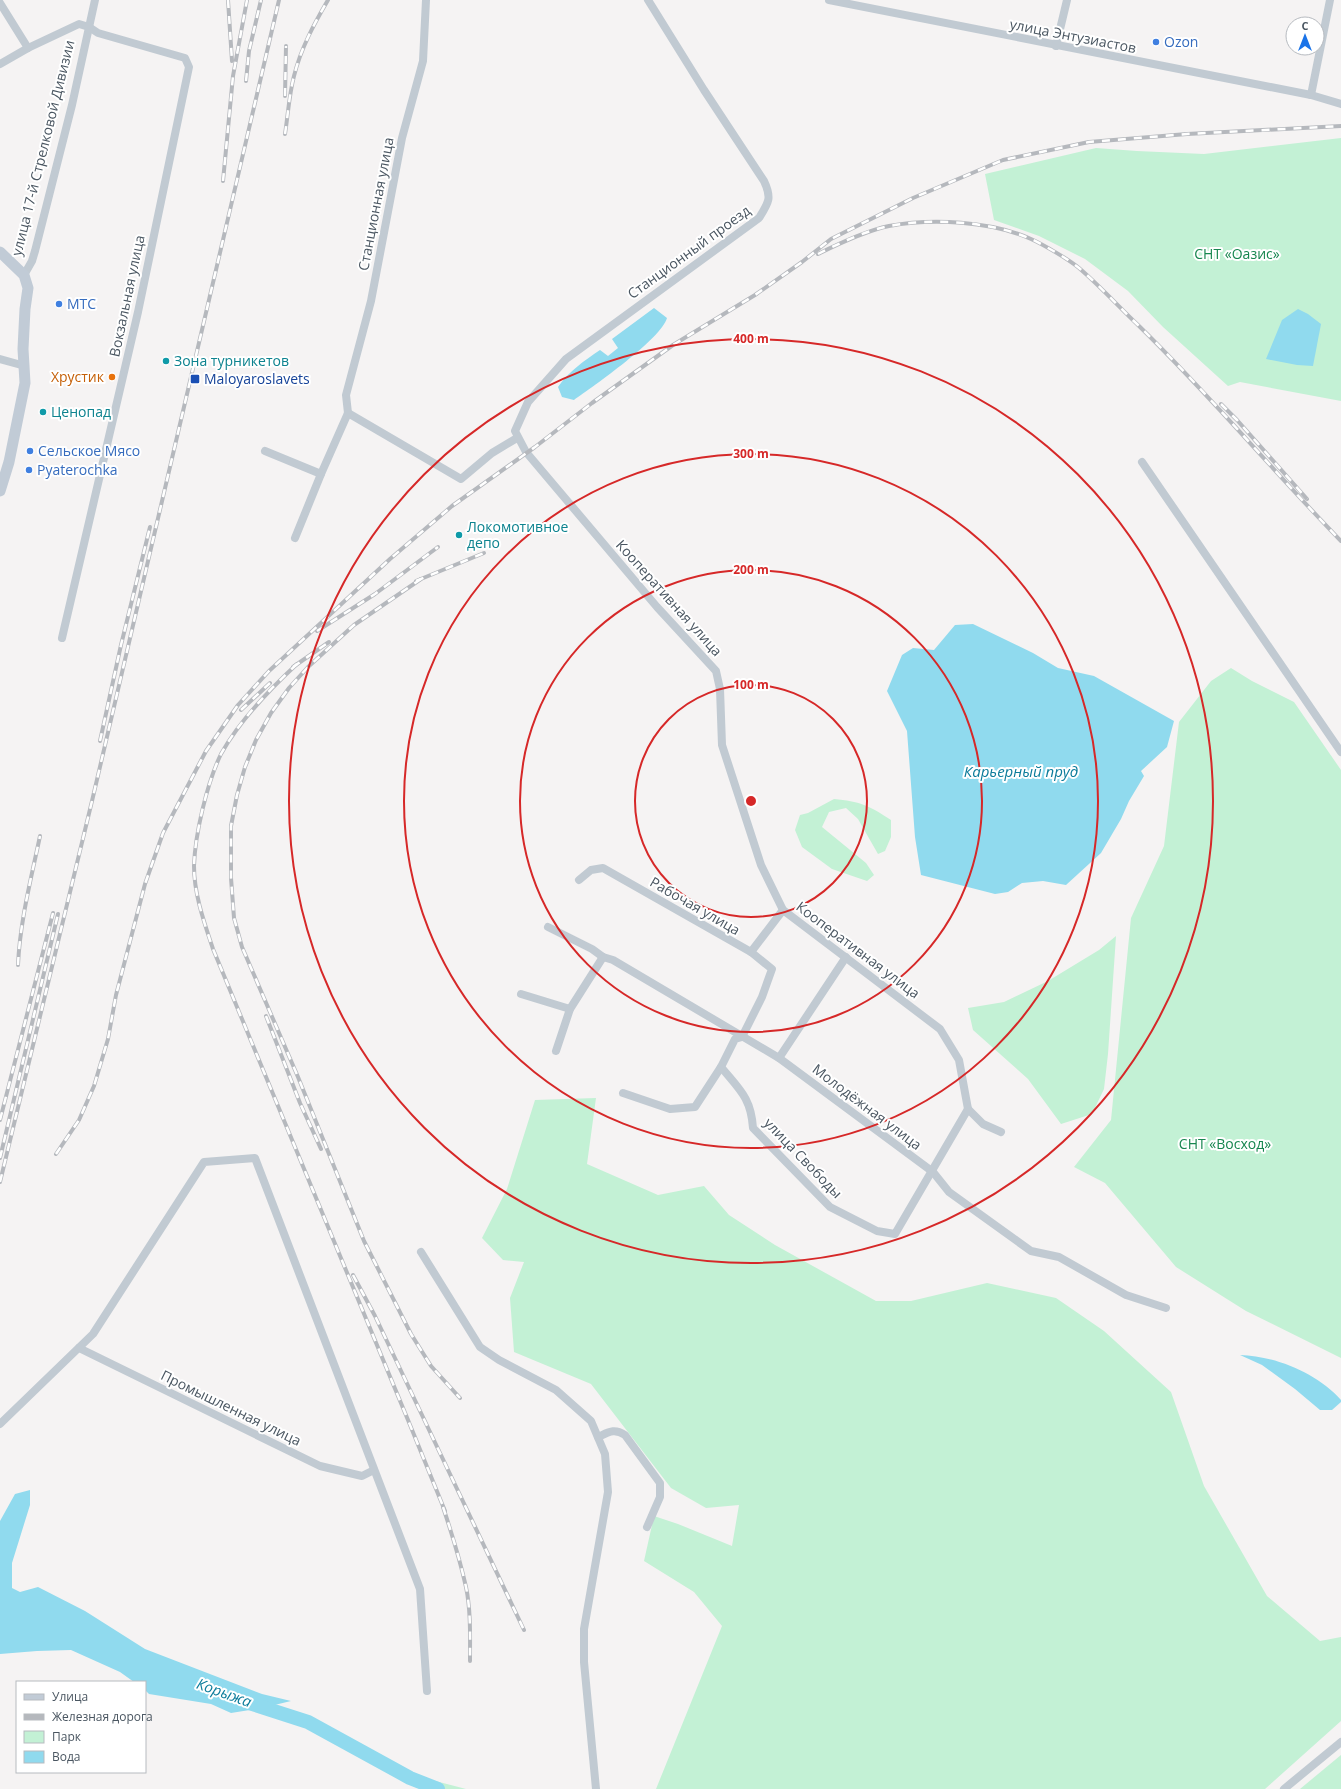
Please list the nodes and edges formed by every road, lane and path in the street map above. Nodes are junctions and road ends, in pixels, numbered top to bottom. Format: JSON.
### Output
{"nodes":[{"id":1,"x":95,"y":0,"type":"edge"},
{"id":2,"x":426,"y":0,"type":"edge"},
{"id":3,"x":648,"y":0,"type":"edge"},
{"id":4,"x":829,"y":0,"type":"edge"},
{"id":5,"x":1067,"y":0,"type":"edge"},
{"id":6,"x":1330,"y":0,"type":"edge"},
{"id":7,"x":0,"y":4,"type":"edge"},
{"id":8,"x":89,"y":27,"type":"junction"},
{"id":9,"x":1056,"y":46,"type":"junction"},
{"id":10,"x":28,"y":48,"type":"junction"},
{"id":11,"x":0,"y":64,"type":"edge"},
{"id":12,"x":1311,"y":95,"type":"junction"},
{"id":13,"x":1341,"y":104,"type":"edge"},
{"id":14,"x":0,"y":252,"type":"edge"},
{"id":15,"x":24,"y":275,"type":"junction"},
{"id":16,"x":0,"y":359,"type":"edge"},
{"id":17,"x":24,"y":366,"type":"junction"},
{"id":18,"x":348,"y":413,"type":"junction"},
{"id":19,"x":517,"y":438,"type":"junction"},
{"id":20,"x":265,"y":451,"type":"dead end"},
{"id":21,"x":1142,"y":462,"type":"dead end"},
{"id":22,"x":321,"y":474,"type":"junction"},
{"id":23,"x":0,"y":491,"type":"edge"},
{"id":24,"x":296,"y":538,"type":"dead end"},
{"id":25,"x":62,"y":638,"type":"dead end"},
{"id":26,"x":1341,"y":752,"type":"edge"},
{"id":27,"x":579,"y":880,"type":"dead end"},
{"id":28,"x":783,"y":910,"type":"junction"},
{"id":29,"x":548,"y":927,"type":"dead end"},
{"id":30,"x":751,"y":952,"type":"junction"},
{"id":31,"x":603,"y":957,"type":"junction"},
{"id":32,"x":846,"y":957,"type":"junction"},
{"id":33,"x":521,"y":994,"type":"dead end"},
{"id":34,"x":570,"y":1009,"type":"junction"},
{"id":35,"x":742,"y":1037,"type":"junction"},
{"id":36,"x":556,"y":1052,"type":"dead end"},
{"id":37,"x":779,"y":1058,"type":"junction"},
{"id":38,"x":721,"y":1067,"type":"junction"},
{"id":39,"x":624,"y":1093,"type":"dead end"},
{"id":40,"x":968,"y":1109,"type":"junction"},
{"id":41,"x":1001,"y":1132,"type":"dead end"},
{"id":42,"x":933,"y":1172,"type":"junction"},
{"id":43,"x":421,"y":1252,"type":"dead end"},
{"id":44,"x":1166,"y":1308,"type":"dead end"},
{"id":45,"x":79,"y":1348,"type":"junction"},
{"id":46,"x":0,"y":1424,"type":"edge"},
{"id":47,"x":598,"y":1437,"type":"junction"},
{"id":48,"x":374,"y":1470,"type":"junction"},
{"id":49,"x":647,"y":1527,"type":"dead end"},
{"id":50,"x":427,"y":1691,"type":"dead end"},
{"id":51,"x":1341,"y":1742,"type":"edge"},
{"id":52,"x":596,"y":1789,"type":"edge"},
{"id":53,"x":1284,"y":1789,"type":"edge"}],
"edges":[{"from":1,"to":8,"type":"street","name":"улица 17-й Стрелковой Дивизии"},
{"from":2,"to":18,"type":"street","name":"Станционная улица"},
{"from":3,"to":19,"type":"street","name":"Станционный проезд"},
{"from":4,"to":9,"type":"street","name":"улица Энтузиастов"},
{"from":5,"to":9,"type":"street"},
{"from":6,"to":12,"type":"street"},
{"from":7,"to":10,"type":"street"},
{"from":8,"to":10,"type":"street"},
{"from":8,"to":15,"type":"street","name":"улица 17-й Стрелковой Дивизии"},
{"from":8,"to":25,"type":"street","name":"Вокзальная улица"},
{"from":9,"to":12,"type":"street","name":"улица Энтузиастов"},
{"from":10,"to":11,"type":"street"},
{"from":12,"to":13,"type":"street","name":"улица Энтузиастов"},
{"from":14,"to":15,"type":"main road"},
{"from":15,"to":17,"type":"main road","name":"улица 17-й Стрелковой Дивизии"},
{"from":16,"to":17,"type":"street"},
{"from":17,"to":23,"type":"main road","name":"улица 17-й Стрелковой Дивизии"},
{"from":18,"to":19,"type":"street"},
{"from":18,"to":22,"type":"street"},
{"from":19,"to":28,"type":"street","name":"Кооперативная улица"},
{"from":20,"to":22,"type":"street"},
{"from":21,"to":26,"type":"street"},
{"from":22,"to":24,"type":"street"},
{"from":27,"to":30,"type":"street","name":"Рабочая улица"},
{"from":28,"to":30,"type":"street"},
{"from":28,"to":32,"type":"street","name":"Кооперативная улица"},
{"from":29,"to":31,"type":"street","name":"Молодёжная улица"},
{"from":30,"to":35,"type":"street","name":"Рабочая улица"},
{"from":31,"to":34,"type":"street"},
{"from":31,"to":35,"type":"street","name":"Молодёжная улица"},
{"from":32,"to":37,"type":"street"},
{"from":32,"to":40,"type":"street","name":"Кооперативная улица"},
{"from":33,"to":34,"type":"street"},
{"from":34,"to":36,"type":"street"},
{"from":35,"to":37,"type":"street","name":"Молодёжная улица"},
{"from":35,"to":38,"type":"street"},
{"from":37,"to":42,"type":"street","name":"Молодёжная улица"},
{"from":38,"to":39,"type":"street"},
{"from":38,"to":42,"type":"street","name":"улица Свободы"},
{"from":40,"to":41,"type":"street"},
{"from":40,"to":42,"type":"street"},
{"from":42,"to":44,"type":"street","name":"Молодёжная улица"},
{"from":43,"to":47,"type":"street"},
{"from":45,"to":46,"type":"street"},
{"from":45,"to":48,"type":"street","name":"Промышленная улица"},
{"from":45,"to":48,"type":"street"},
{"from":47,"to":49,"type":"street"},
{"from":47,"to":52,"type":"street"},
{"from":48,"to":50,"type":"street"},
{"from":51,"to":53,"type":"street"}]}
